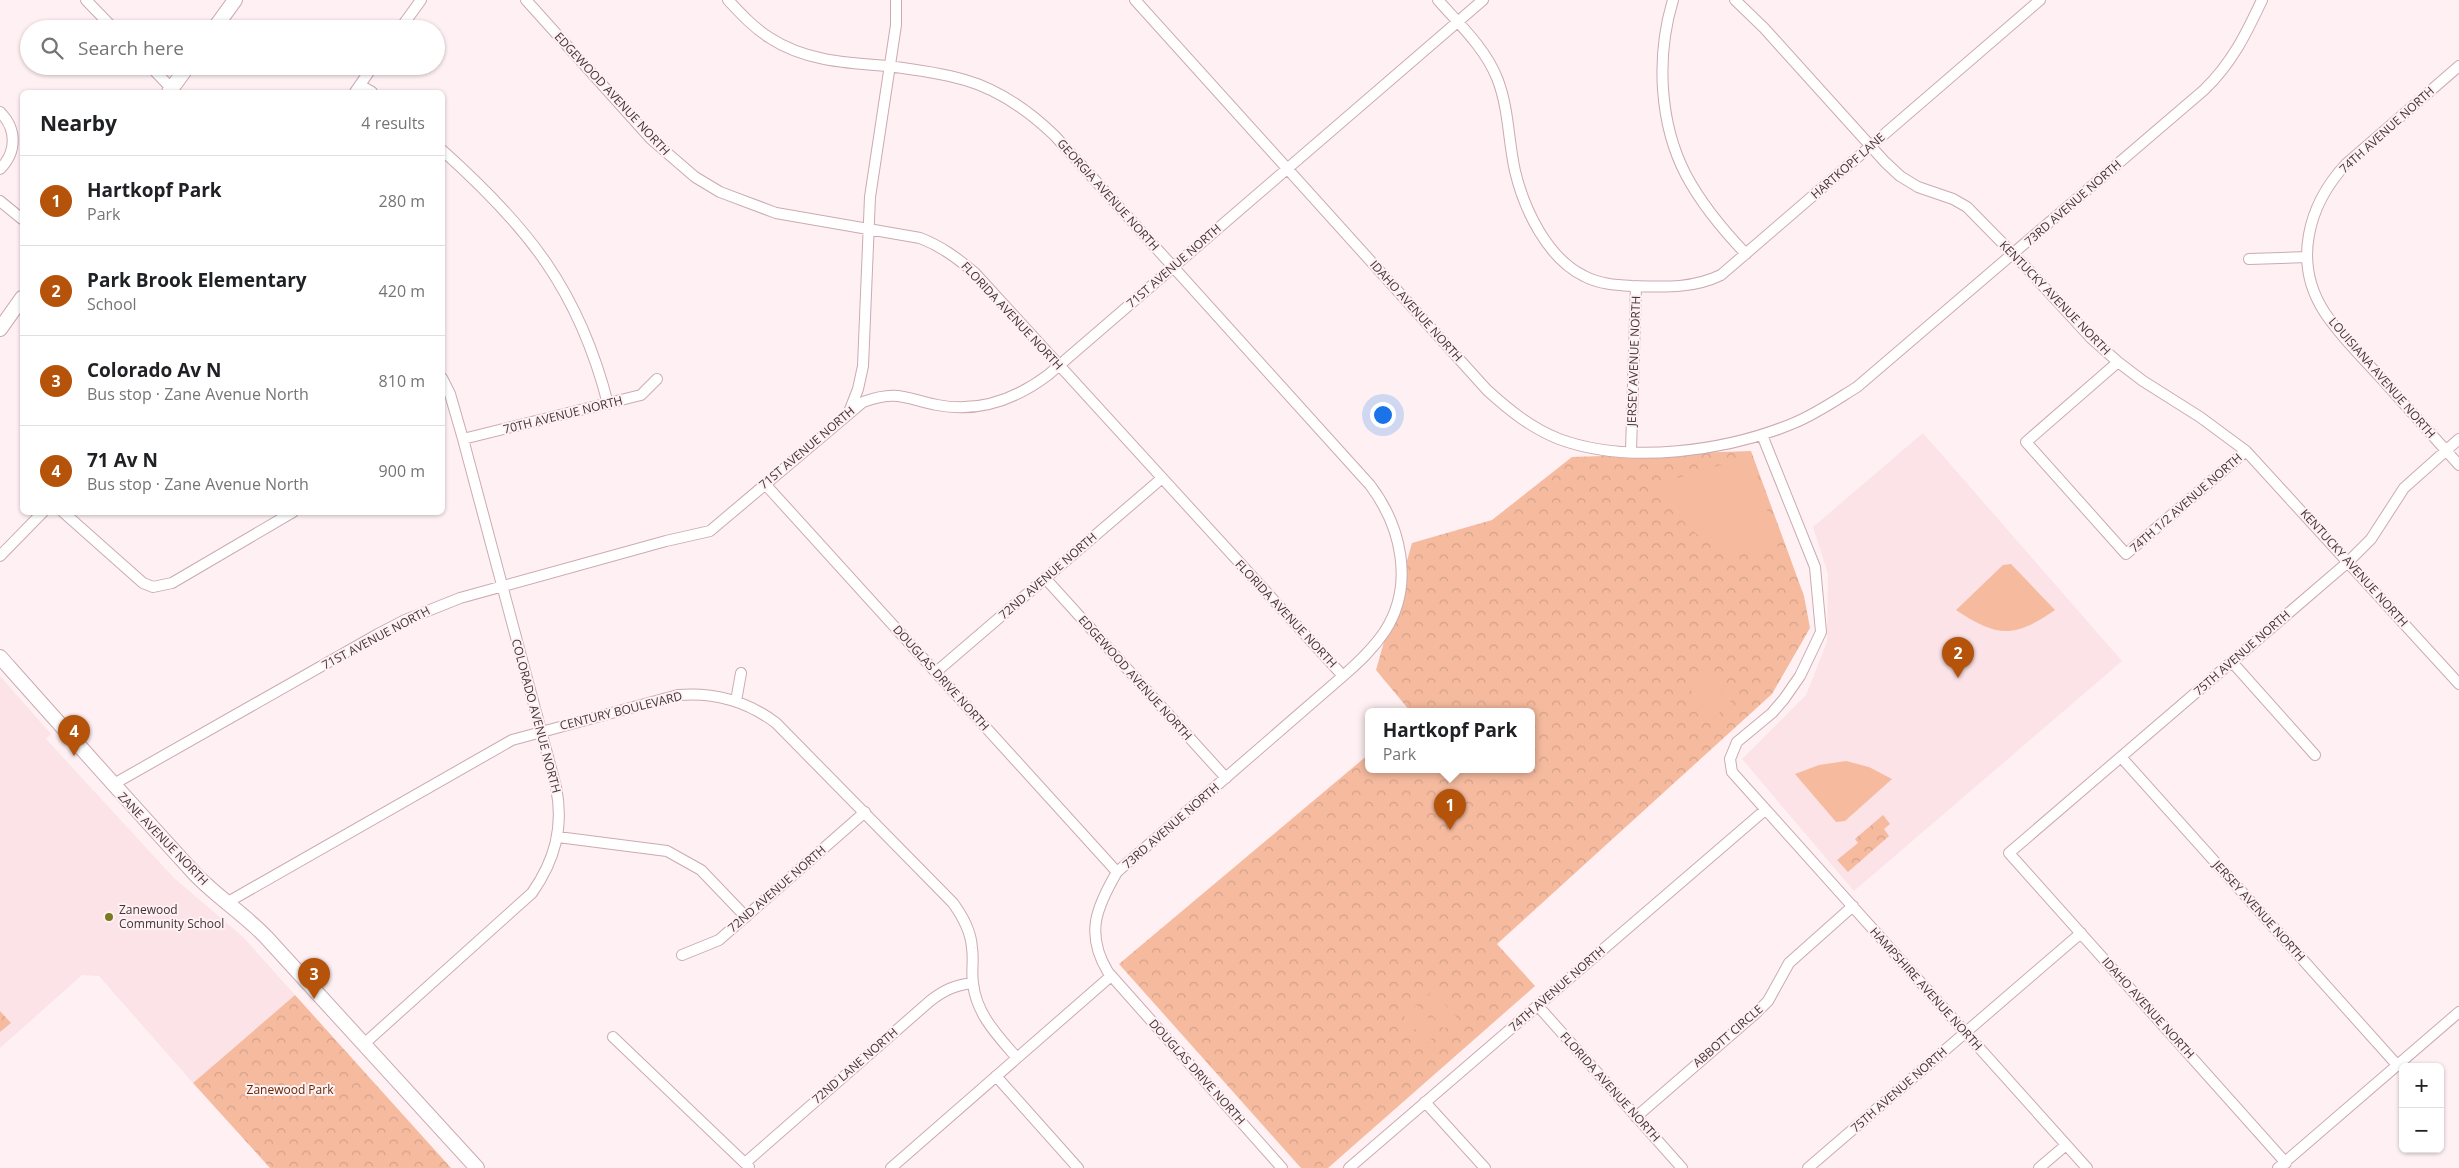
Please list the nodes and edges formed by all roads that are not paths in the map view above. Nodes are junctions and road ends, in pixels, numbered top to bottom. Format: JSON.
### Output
{"nodes":[{"id":1,"x":86,"y":0,"type":"edge"},
{"id":2,"x":235,"y":0,"type":"edge"},
{"id":3,"x":421,"y":0,"type":"edge"},
{"id":4,"x":526,"y":0,"type":"edge"},
{"id":5,"x":728,"y":0,"type":"edge"},
{"id":6,"x":896,"y":0,"type":"edge"},
{"id":7,"x":1135,"y":0,"type":"edge"},
{"id":8,"x":1438,"y":0,"type":"edge"},
{"id":9,"x":1483,"y":0,"type":"edge"},
{"id":10,"x":1673,"y":0,"type":"edge"},
{"id":11,"x":1735,"y":0,"type":"edge"},
{"id":12,"x":2040,"y":0,"type":"edge"},
{"id":13,"x":2262,"y":0,"type":"edge"},
{"id":14,"x":105,"y":20,"type":"edge"},
{"id":15,"x":221,"y":20,"type":"edge"},
{"id":16,"x":407,"y":20,"type":"edge"},
{"id":17,"x":1457,"y":22,"type":"junction"},
{"id":18,"x":890,"y":66,"type":"junction"},
{"id":19,"x":2459,"y":66,"type":"edge"},
{"id":20,"x":157,"y":75,"type":"edge"},
{"id":21,"x":182,"y":75,"type":"edge"},
{"id":22,"x":367,"y":75,"type":"edge"},
{"id":23,"x":357,"y":89,"type":"edge"},
{"id":24,"x":169,"y":90,"type":"edge"},
{"id":25,"x":171,"y":90,"type":"edge"},
{"id":26,"x":0,"y":112,"type":"edge"},
{"id":27,"x":1871,"y":147,"type":"junction"},
{"id":28,"x":445,"y":153,"type":"edge"},
{"id":29,"x":0,"y":169,"type":"edge"},
{"id":30,"x":1286,"y":169,"type":"junction"},
{"id":31,"x":0,"y":201,"type":"edge"},
{"id":32,"x":20,"y":217,"type":"edge"},
{"id":33,"x":869,"y":228,"type":"junction"},
{"id":34,"x":1746,"y":254,"type":"junction"},
{"id":35,"x":2013,"y":254,"type":"junction"},
{"id":36,"x":2308,"y":257,"type":"junction"},
{"id":37,"x":2249,"y":259,"type":"dead end"},
{"id":38,"x":1173,"y":267,"type":"junction"},
{"id":39,"x":1636,"y":286,"type":"junction"},
{"id":40,"x":20,"y":301,"type":"edge"},
{"id":41,"x":0,"y":330,"type":"edge"},
{"id":42,"x":2118,"y":362,"type":"junction"},
{"id":43,"x":1058,"y":366,"type":"junction"},
{"id":44,"x":657,"y":379,"type":"dead end"},
{"id":45,"x":445,"y":384,"type":"edge"},
{"id":46,"x":608,"y":404,"type":"junction"},
{"id":47,"x":849,"y":412,"type":"junction"},
{"id":48,"x":1780,"y":428,"type":"joint"},
{"id":49,"x":1762,"y":435,"type":"junction"},
{"id":50,"x":463,"y":439,"type":"junction"},
{"id":51,"x":2459,"y":439,"type":"edge"},
{"id":52,"x":2446,"y":450,"type":"junction"},
{"id":53,"x":1631,"y":451,"type":"junction"},
{"id":54,"x":2246,"y":451,"type":"junction"},
{"id":55,"x":2459,"y":465,"type":"edge"},
{"id":56,"x":1161,"y":479,"type":"junction"},
{"id":57,"x":765,"y":484,"type":"junction"},
{"id":58,"x":1370,"y":485,"type":"joint"},
{"id":59,"x":40,"y":515,"type":"edge"},
{"id":60,"x":66,"y":515,"type":"edge"},
{"id":61,"x":288,"y":515,"type":"edge"},
{"id":62,"x":0,"y":556,"type":"edge"},
{"id":63,"x":2348,"y":562,"type":"junction"},
{"id":64,"x":1045,"y":578,"type":"junction"},
{"id":65,"x":502,"y":586,"type":"junction"},
{"id":66,"x":0,"y":657,"type":"edge"},
{"id":67,"x":2232,"y":662,"type":"junction"},
{"id":68,"x":936,"y":672,"type":"junction"},
{"id":69,"x":740,"y":674,"type":"dead end"},
{"id":70,"x":1343,"y":676,"type":"junction"},
{"id":71,"x":2459,"y":684,"type":"edge"},
{"id":72,"x":736,"y":701,"type":"junction"},
{"id":73,"x":541,"y":731,"type":"junction"},
{"id":74,"x":2315,"y":755,"type":"dead end"},
{"id":75,"x":2121,"y":757,"type":"junction"},
{"id":76,"x":1226,"y":778,"type":"junction"},
{"id":77,"x":112,"y":785,"type":"junction"},
{"id":78,"x":1765,"y":810,"type":"junction"},
{"id":79,"x":865,"y":812,"type":"junction"},
{"id":80,"x":558,"y":837,"type":"junction"},
{"id":81,"x":2009,"y":853,"type":"joint"},
{"id":82,"x":1117,"y":872,"type":"junction"},
{"id":83,"x":228,"y":902,"type":"junction"},
{"id":84,"x":1853,"y":906,"type":"junction"},
{"id":85,"x":746,"y":917,"type":"junction"},
{"id":86,"x":2081,"y":933,"type":"junction"},
{"id":87,"x":682,"y":955,"type":"dead end"},
{"id":88,"x":1111,"y":976,"type":"junction"},
{"id":89,"x":973,"y":983,"type":"junction"},
{"id":90,"x":1538,"y":1006,"type":"junction"},
{"id":91,"x":2459,"y":1012,"type":"edge"},
{"id":92,"x":1966,"y":1032,"type":"junction"},
{"id":93,"x":612,"y":1037,"type":"dead end"},
{"id":94,"x":365,"y":1043,"type":"junction"},
{"id":95,"x":1017,"y":1058,"type":"junction"},
{"id":96,"x":2398,"y":1066,"type":"junction"},
{"id":97,"x":996,"y":1076,"type":"junction"},
{"id":98,"x":1425,"y":1102,"type":"junction"},
{"id":99,"x":1636,"y":1116,"type":"junction"},
{"id":100,"x":2066,"y":1145,"type":"junction"},
{"id":101,"x":748,"y":1165,"type":"edge"},
{"id":102,"x":2282,"y":1166,"type":"edge"},
{"id":103,"x":477,"y":1168,"type":"edge"},
{"id":104,"x":891,"y":1168,"type":"edge"},
{"id":105,"x":1078,"y":1168,"type":"edge"},
{"id":106,"x":1282,"y":1168,"type":"edge"},
{"id":107,"x":1349,"y":1168,"type":"edge"},
{"id":108,"x":1485,"y":1168,"type":"edge"},
{"id":109,"x":1682,"y":1168,"type":"edge"},
{"id":110,"x":1808,"y":1168,"type":"edge"},
{"id":111,"x":2039,"y":1168,"type":"edge"},
{"id":112,"x":2087,"y":1168,"type":"edge"}],
"edges":[{"from":1,"to":14,"type":"street"},
{"from":2,"to":15,"type":"street"},
{"from":3,"to":16,"type":"street"},
{"from":4,"to":33,"type":"street","name":"EDGEWOOD AVENUE NORTH"},
{"from":5,"to":18,"type":"street"},
{"from":6,"to":18,"type":"street"},
{"from":7,"to":30,"type":"street","name":"IDAHO AVENUE NORTH"},
{"from":8,"to":17,"type":"street","name":"JERSEY AVENUE NORTH"},
{"from":9,"to":17,"type":"street","name":"71ST AVENUE NORTH"},
{"from":10,"to":34,"type":"street"},
{"from":11,"to":27,"type":"street","name":"KENTUCKY AVENUE NORTH"},
{"from":12,"to":27,"type":"street","name":"HARTKOPF LANE"},
{"from":13,"to":35,"type":"street","name":"73RD AVENUE NORTH"},
{"from":17,"to":30,"type":"street","name":"71ST AVENUE NORTH"},
{"from":17,"to":39,"type":"street","name":"JERSEY AVENUE NORTH"},
{"from":18,"to":33,"type":"street"},
{"from":18,"to":38,"type":"street","name":"GEORGIA AVENUE NORTH"},
{"from":19,"to":36,"type":"street","name":"74TH AVENUE NORTH"},
{"from":20,"to":24,"type":"street"},
{"from":21,"to":25,"type":"street"},
{"from":22,"to":23,"type":"street"},
{"from":26,"to":29,"type":"street"},
{"from":27,"to":34,"type":"street","name":"HARTKOPF LANE"},
{"from":27,"to":35,"type":"street","name":"KENTUCKY AVENUE NORTH"},
{"from":28,"to":46,"type":"street"},
{"from":30,"to":38,"type":"street","name":"71ST AVENUE NORTH"},
{"from":30,"to":53,"type":"street","name":"IDAHO AVENUE NORTH"},
{"from":31,"to":32,"type":"street"},
{"from":33,"to":43,"type":"street","name":"FLORIDA AVENUE NORTH"},
{"from":33,"to":47,"type":"street"},
{"from":34,"to":39,"type":"street","name":"HARTKOPF LANE"},
{"from":35,"to":42,"type":"street","name":"KENTUCKY AVENUE NORTH"},
{"from":35,"to":48,"type":"street","name":"73RD AVENUE NORTH"},
{"from":36,"to":37,"type":"street"},
{"from":36,"to":52,"type":"street","name":"LOUISIANA AVENUE NORTH"},
{"from":38,"to":43,"type":"street","name":"71ST AVENUE NORTH"},
{"from":38,"to":58,"type":"street","name":"GEORGIA AVENUE NORTH"},
{"from":39,"to":53,"type":"street","name":"JERSEY AVENUE NORTH"},
{"from":40,"to":41,"type":"street"},
{"from":42,"to":54,"type":"street","name":"KENTUCKY AVENUE NORTH"},
{"from":42,"to":54,"type":"street","name":"74TH 1/2 AVENUE NORTH"},
{"from":43,"to":47,"type":"street","name":"71ST AVENUE NORTH"},
{"from":43,"to":56,"type":"street","name":"FLORIDA AVENUE NORTH"},
{"from":44,"to":46,"type":"street","name":"70TH AVENUE NORTH"},
{"from":45,"to":50,"type":"street","name":"COLORADO AVENUE NORTH"},
{"from":46,"to":50,"type":"street","name":"70TH AVENUE NORTH"},
{"from":47,"to":57,"type":"street","name":"71ST AVENUE NORTH"},
{"from":48,"to":49,"type":"street","name":"IDAHO AVENUE NORTH"},
{"from":49,"to":53,"type":"street","name":"IDAHO AVENUE NORTH"},
{"from":49,"to":78,"type":"street"},
{"from":50,"to":65,"type":"street","name":"COLORADO AVENUE NORTH"},
{"from":51,"to":52,"type":"street","name":"75TH AVENUE NORTH"},
{"from":52,"to":55,"type":"street","name":"LOUISIANA AVENUE NORTH"},
{"from":52,"to":63,"type":"street","name":"75TH AVENUE NORTH"},
{"from":54,"to":63,"type":"street","name":"KENTUCKY AVENUE NORTH"},
{"from":56,"to":64,"type":"street","name":"72ND AVENUE NORTH"},
{"from":56,"to":70,"type":"street","name":"FLORIDA AVENUE NORTH"},
{"from":57,"to":65,"type":"street","name":"71ST AVENUE NORTH"},
{"from":57,"to":68,"type":"street","name":"DOUGLAS DRIVE NORTH"},
{"from":58,"to":70,"type":"street","name":"73RD AVENUE NORTH"},
{"from":59,"to":62,"type":"street"},
{"from":60,"to":61,"type":"street"},
{"from":63,"to":67,"type":"street","name":"75TH AVENUE NORTH"},
{"from":63,"to":71,"type":"street","name":"KENTUCKY AVENUE NORTH"},
{"from":64,"to":68,"type":"street","name":"72ND AVENUE NORTH"},
{"from":64,"to":76,"type":"street","name":"EDGEWOOD AVENUE NORTH"},
{"from":65,"to":73,"type":"street","name":"COLORADO AVENUE NORTH"},
{"from":65,"to":77,"type":"street","name":"71ST AVENUE NORTH"},
{"from":66,"to":77,"type":"street","name":"ZANE AVENUE NORTH"},
{"from":67,"to":74,"type":"street"},
{"from":67,"to":75,"type":"street","name":"75TH AVENUE NORTH"},
{"from":68,"to":82,"type":"street","name":"DOUGLAS DRIVE NORTH"},
{"from":69,"to":72,"type":"street"},
{"from":70,"to":76,"type":"street","name":"73RD AVENUE NORTH"},
{"from":72,"to":73,"type":"street","name":"CENTURY BOULEVARD"},
{"from":72,"to":79,"type":"street","name":"CENTURY BOULEVARD"},
{"from":73,"to":80,"type":"street","name":"COLORADO AVENUE NORTH"},
{"from":73,"to":83,"type":"street","name":"CENTURY BOULEVARD"},
{"from":75,"to":81,"type":"street","name":"75TH AVENUE NORTH"},
{"from":75,"to":96,"type":"street","name":"JERSEY AVENUE NORTH"},
{"from":76,"to":82,"type":"street","name":"73RD AVENUE NORTH"},
{"from":77,"to":83,"type":"street","name":"ZANE AVENUE NORTH"},
{"from":78,"to":84,"type":"street","name":"HAMPSHIRE AVENUE NORTH"},
{"from":78,"to":90,"type":"street","name":"74TH AVENUE NORTH"},
{"from":79,"to":85,"type":"street","name":"72ND AVENUE NORTH"},
{"from":79,"to":89,"type":"street","name":"CENTURY BOULEVARD"},
{"from":80,"to":85,"type":"street"},
{"from":80,"to":94,"type":"street","name":"COLORADO AVENUE NORTH"},
{"from":81,"to":86,"type":"street","name":"IDAHO AVENUE NORTH"},
{"from":82,"to":88,"type":"street","name":"73RD AVENUE NORTH"},
{"from":83,"to":94,"type":"street","name":"ZANE AVENUE NORTH"},
{"from":84,"to":92,"type":"street","name":"HAMPSHIRE AVENUE NORTH"},
{"from":84,"to":99,"type":"street","name":"ABBOTT CIRCLE"},
{"from":85,"to":87,"type":"street","name":"72ND AVENUE NORTH"},
{"from":86,"to":92,"type":"street","name":"75TH AVENUE NORTH"},
{"from":86,"to":102,"type":"street","name":"IDAHO AVENUE NORTH"},
{"from":88,"to":95,"type":"street"},
{"from":88,"to":106,"type":"street","name":"DOUGLAS DRIVE NORTH"},
{"from":89,"to":95,"type":"street","name":"CENTURY BOULEVARD"},
{"from":89,"to":101,"type":"street","name":"72ND LANE NORTH"},
{"from":90,"to":98,"type":"street","name":"74TH AVENUE NORTH"},
{"from":90,"to":99,"type":"street","name":"FLORIDA AVENUE NORTH"},
{"from":91,"to":96,"type":"street"},
{"from":92,"to":100,"type":"street","name":"HAMPSHIRE AVENUE NORTH"},
{"from":92,"to":110,"type":"street","name":"75TH AVENUE NORTH"},
{"from":93,"to":101,"type":"street"},
{"from":94,"to":103,"type":"street","name":"ZANE AVENUE NORTH"},
{"from":95,"to":97,"type":"street"},
{"from":96,"to":102,"type":"street"},
{"from":97,"to":104,"type":"street"},
{"from":97,"to":105,"type":"street"},
{"from":98,"to":107,"type":"street","name":"74TH AVENUE NORTH"},
{"from":98,"to":108,"type":"street"},
{"from":99,"to":109,"type":"street","name":"FLORIDA AVENUE NORTH"},
{"from":100,"to":111,"type":"street"},
{"from":100,"to":112,"type":"street","name":"HAMPSHIRE AVENUE NORTH"}]}
